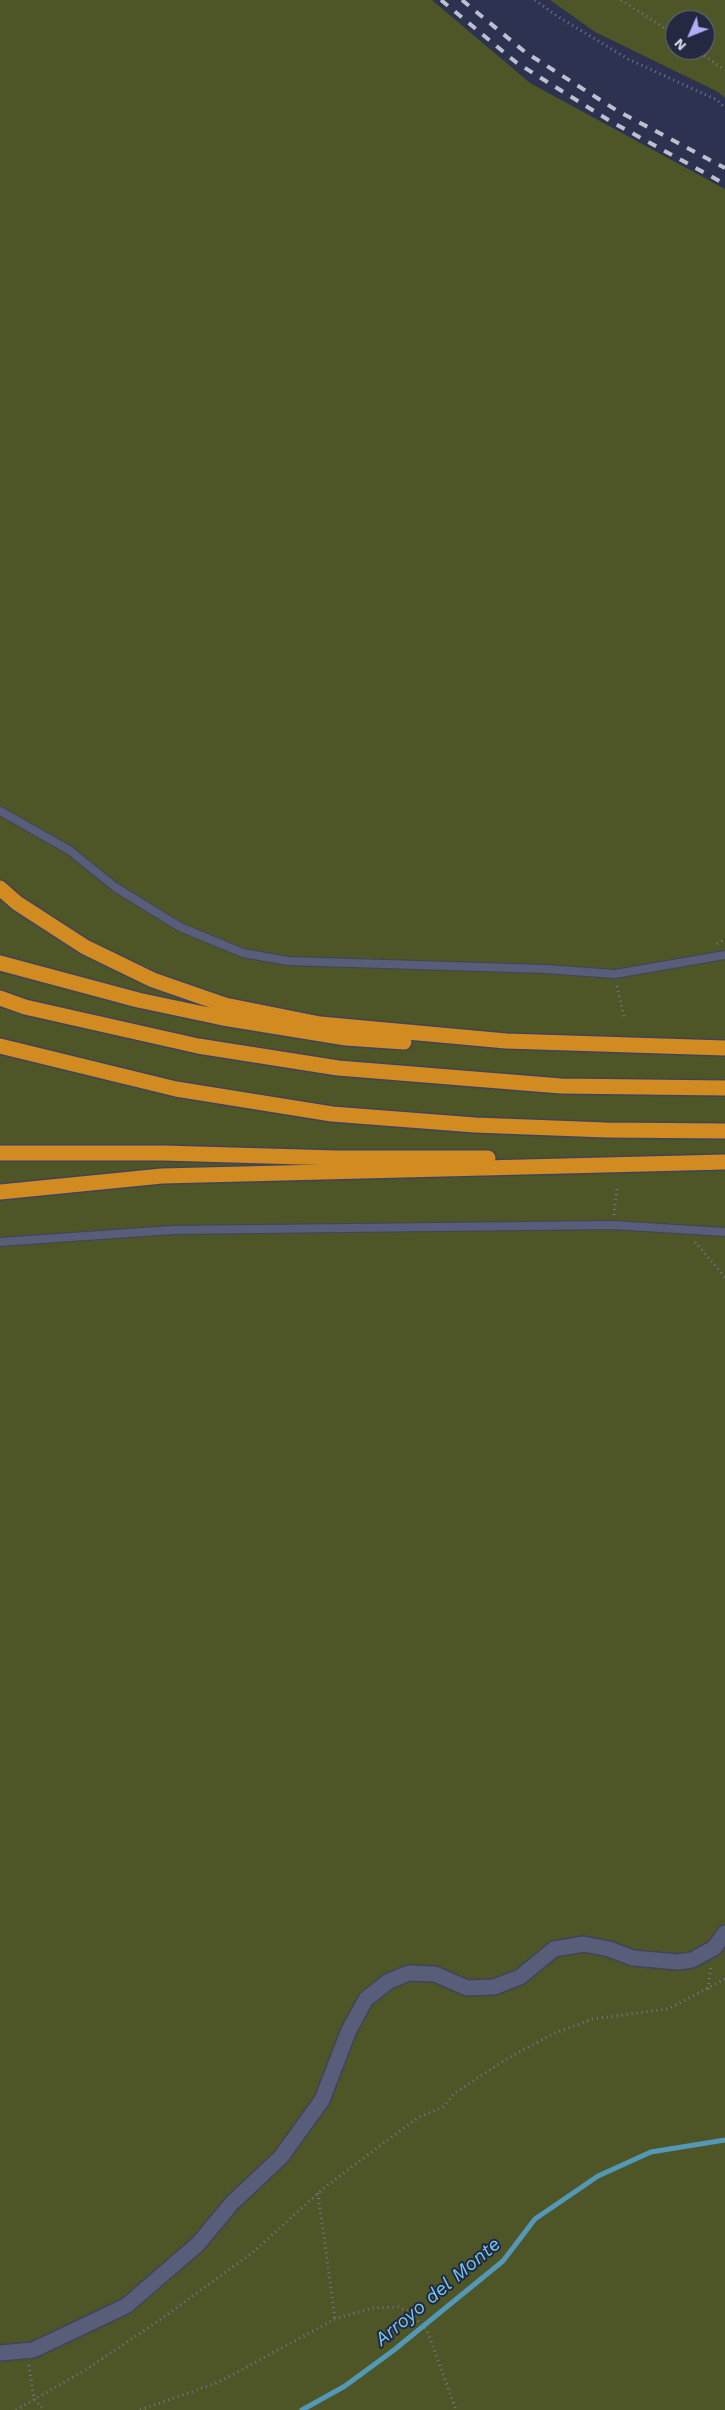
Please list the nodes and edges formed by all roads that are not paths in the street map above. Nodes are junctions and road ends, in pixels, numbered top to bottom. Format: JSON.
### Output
{"nodes":[{"id":1,"x":0,"y":811,"type":"edge"},
{"id":2,"x":0,"y":888,"type":"edge"},
{"id":3,"x":725,"y":955,"type":"edge"},
{"id":4,"x":0,"y":963,"type":"edge"},
{"id":5,"x":0,"y":998,"type":"edge"},
{"id":6,"x":0,"y":1046,"type":"edge"},
{"id":7,"x":725,"y":1050,"type":"edge"},
{"id":8,"x":725,"y":1088,"type":"edge"},
{"id":9,"x":725,"y":1131,"type":"edge"},
{"id":10,"x":0,"y":1153,"type":"edge"},
{"id":11,"x":725,"y":1157,"type":"edge"},
{"id":12,"x":725,"y":1162,"type":"edge"},
{"id":13,"x":0,"y":1192,"type":"edge"},
{"id":14,"x":725,"y":1232,"type":"edge"},
{"id":15,"x":0,"y":1242,"type":"edge"},
{"id":16,"x":725,"y":1933,"type":"edge"},
{"id":17,"x":0,"y":2353,"type":"edge"}],
"edges":[{"from":1,"to":3,"type":"lane"},
{"from":2,"to":7,"type":"highway"},
{"from":4,"to":7,"type":"highway"},
{"from":5,"to":8,"type":"highway"},
{"from":6,"to":9,"type":"highway"},
{"from":10,"to":11,"type":"highway"},
{"from":12,"to":13,"type":"highway"},
{"from":14,"to":15,"type":"lane"},
{"from":16,"to":17,"type":"street"}]}
